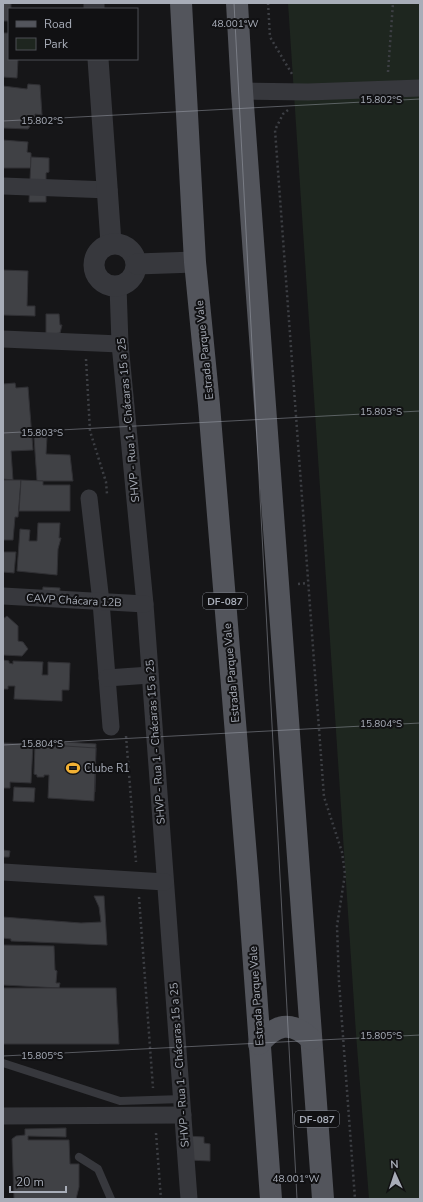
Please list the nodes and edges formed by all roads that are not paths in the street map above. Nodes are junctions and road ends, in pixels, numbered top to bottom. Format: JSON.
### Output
{"nodes":[{"id":1,"x":181,"y":3,"type":"edge"},
{"id":2,"x":237,"y":3,"type":"edge"},
{"id":3,"x":98,"y":60,"type":"edge"},
{"id":4,"x":420,"y":88,"type":"edge"},
{"id":5,"x":242,"y":91,"type":"junction"},
{"id":6,"x":3,"y":186,"type":"edge"},
{"id":7,"x":109,"y":190,"type":"junction"},
{"id":8,"x":111,"y":243,"type":"junction"},
{"id":9,"x":195,"y":262,"type":"junction"},
{"id":10,"x":137,"y":264,"type":"junction"},
{"id":11,"x":118,"y":286,"type":"junction"},
{"id":12,"x":3,"y":339,"type":"edge"},
{"id":13,"x":120,"y":344,"type":"junction"},
{"id":14,"x":89,"y":498,"type":"dead end"},
{"id":15,"x":3,"y":596,"type":"edge"},
{"id":16,"x":102,"y":602,"type":"junction"},
{"id":17,"x":145,"y":604,"type":"junction"},
{"id":18,"x":150,"y":675,"type":"junction"},
{"id":19,"x":107,"y":678,"type":"junction"},
{"id":20,"x":118,"y":729,"type":"road end"},
{"id":21,"x":3,"y":872,"type":"edge"},
{"id":22,"x":165,"y":882,"type":"junction"},
{"id":23,"x":311,"y":1039,"type":"junction"},
{"id":24,"x":259,"y":1044,"type":"junction"},
{"id":25,"x":3,"y":1063,"type":"edge"},
{"id":26,"x":183,"y":1107,"type":"junction"},
{"id":27,"x":154,"y":1108,"type":"junction"},
{"id":28,"x":3,"y":1116,"type":"edge"},
{"id":29,"x":79,"y":1157,"type":"dead end"},
{"id":30,"x":112,"y":1199,"type":"edge"},
{"id":31,"x":189,"y":1199,"type":"edge"},
{"id":32,"x":271,"y":1199,"type":"edge"},
{"id":33,"x":323,"y":1199,"type":"edge"}],
"edges":[{"from":1,"to":9,"type":"main road","name":"Estrada Parque Vale","number":"DF-087"},
{"from":2,"to":5,"type":"main road","number":"DF-087"},
{"from":3,"to":7,"type":"street"},
{"from":4,"to":5,"type":"street"},
{"from":5,"to":23,"type":"main road","number":"DF-087"},
{"from":6,"to":7,"type":"street"},
{"from":7,"to":8,"type":"street"},
{"from":8,"to":10,"type":"street"},
{"from":8,"to":11,"type":"street"},
{"from":9,"to":10,"type":"street"},
{"from":9,"to":24,"type":"main road","name":"Estrada Parque Vale","number":"DF-087"},
{"from":10,"to":11,"type":"street"},
{"from":11,"to":13,"type":"street","name":"SHVP - Rua 1 - Chácaras 15 a 25"},
{"from":12,"to":13,"type":"street"},
{"from":13,"to":17,"type":"street","name":"SHVP - Rua 1 - Chácaras 15 a 25"},
{"from":14,"to":16,"type":"street"},
{"from":15,"to":16,"type":"street","name":"CAVP Chácara 12B"},
{"from":16,"to":17,"type":"street","name":"CAVP Chácara 12B"},
{"from":16,"to":19,"type":"street"},
{"from":17,"to":18,"type":"street","name":"SHVP - Rua 1 - Chácaras 15 a 25"},
{"from":18,"to":19,"type":"street"},
{"from":18,"to":22,"type":"street","name":"SHVP - Rua 1 - Chácaras 15 a 25"},
{"from":19,"to":20,"type":"street"},
{"from":21,"to":22,"type":"street"},
{"from":22,"to":26,"type":"street","name":"SHVP - Rua 1 - Chácaras 15 a 25"},
{"from":23,"to":24,"type":"main road"},
{"from":23,"to":33,"type":"main road","number":"DF-087"},
{"from":24,"to":32,"type":"main road","name":"Estrada Parque Vale","number":"DF-087"},
{"from":25,"to":27,"type":"lane"},
{"from":26,"to":27,"type":"street"},
{"from":26,"to":31,"type":"street","name":"SHVP - Rua 1 - Chácaras 15 a 25"},
{"from":27,"to":28,"type":"street"},
{"from":29,"to":30,"type":"lane"}]}
